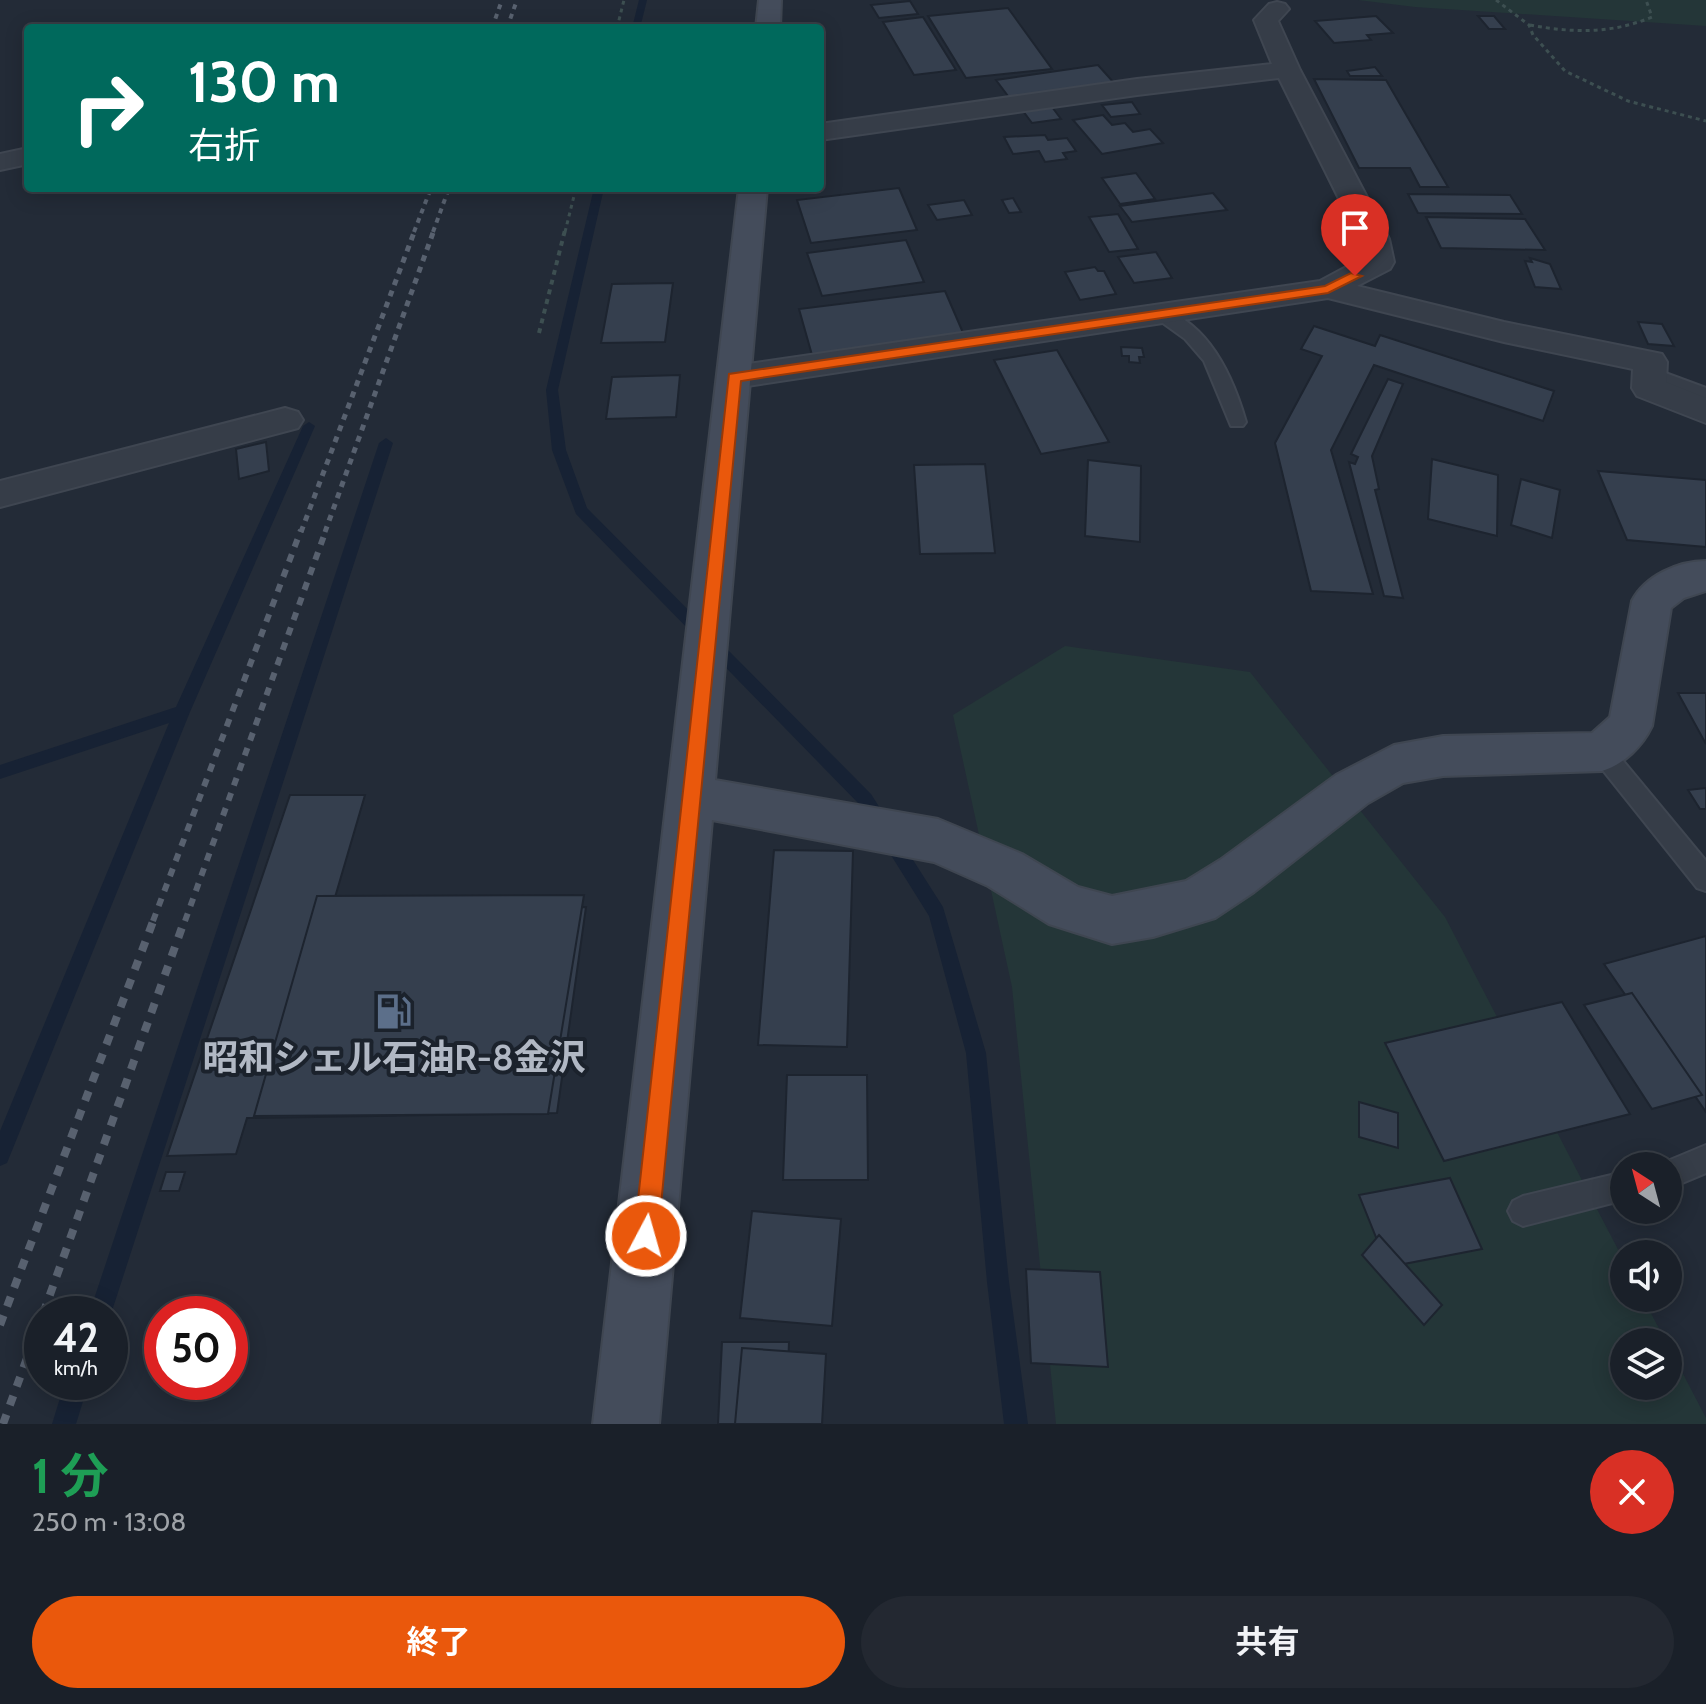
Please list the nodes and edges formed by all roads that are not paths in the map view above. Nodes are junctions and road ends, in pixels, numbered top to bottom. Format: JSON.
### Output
{"nodes":[{"id":1,"x":770,"y":0,"type":"edge"},
{"id":2,"x":1277,"y":9,"type":"dead end"},
{"id":3,"x":768,"y":24,"type":"edge"},
{"id":4,"x":1287,"y":70,"type":"junction"},
{"id":5,"x":824,"y":131,"type":"edge"},
{"id":6,"x":24,"y":157,"type":"edge"},
{"id":7,"x":0,"y":162,"type":"edge"},
{"id":8,"x":753,"y":192,"type":"edge"},
{"id":9,"x":1328,"y":289,"type":"junction"},
{"id":10,"x":1159,"y":313,"type":"junction"},
{"id":11,"x":1649,"y":373,"type":"junction"},
{"id":12,"x":734,"y":377,"type":"junction"},
{"id":13,"x":1706,"y":394,"type":"edge"},
{"id":14,"x":1706,"y":411,"type":"edge"},
{"id":15,"x":285,"y":420,"type":"dead end"},
{"id":16,"x":1237,"y":422,"type":"dead end"},
{"id":17,"x":0,"y":494,"type":"edge"},
{"id":18,"x":1706,"y":576,"type":"edge"},
{"id":19,"x":1602,"y":752,"type":"junction"},
{"id":20,"x":692,"y":796,"type":"junction"},
{"id":21,"x":1706,"y":880,"type":"edge"},
{"id":22,"x":1706,"y":1159,"type":"edge"},
{"id":23,"x":1682,"y":1169,"type":"edge"},
{"id":24,"x":1610,"y":1189,"type":"edge"},
{"id":25,"x":1523,"y":1211,"type":"dead end"},
{"id":26,"x":626,"y":1424,"type":"edge"}],
"edges":[{"from":1,"to":3,"type":"main road"},
{"from":2,"to":4,"type":"street"},
{"from":4,"to":5,"type":"street"},
{"from":4,"to":9,"type":"street"},
{"from":6,"to":7,"type":"street"},
{"from":8,"to":12,"type":"main road"},
{"from":9,"to":10,"type":"street"},
{"from":9,"to":11,"type":"street"},
{"from":10,"to":12,"type":"street"},
{"from":10,"to":16,"type":"lane"},
{"from":11,"to":13,"type":"lane"},
{"from":11,"to":14,"type":"street"},
{"from":12,"to":20,"type":"main road"},
{"from":15,"to":17,"type":"street"},
{"from":18,"to":19,"type":"main road"},
{"from":19,"to":20,"type":"main road"},
{"from":19,"to":21,"type":"lane"},
{"from":20,"to":26,"type":"main road"},
{"from":22,"to":23,"type":"lane"},
{"from":24,"to":25,"type":"lane"}]}
